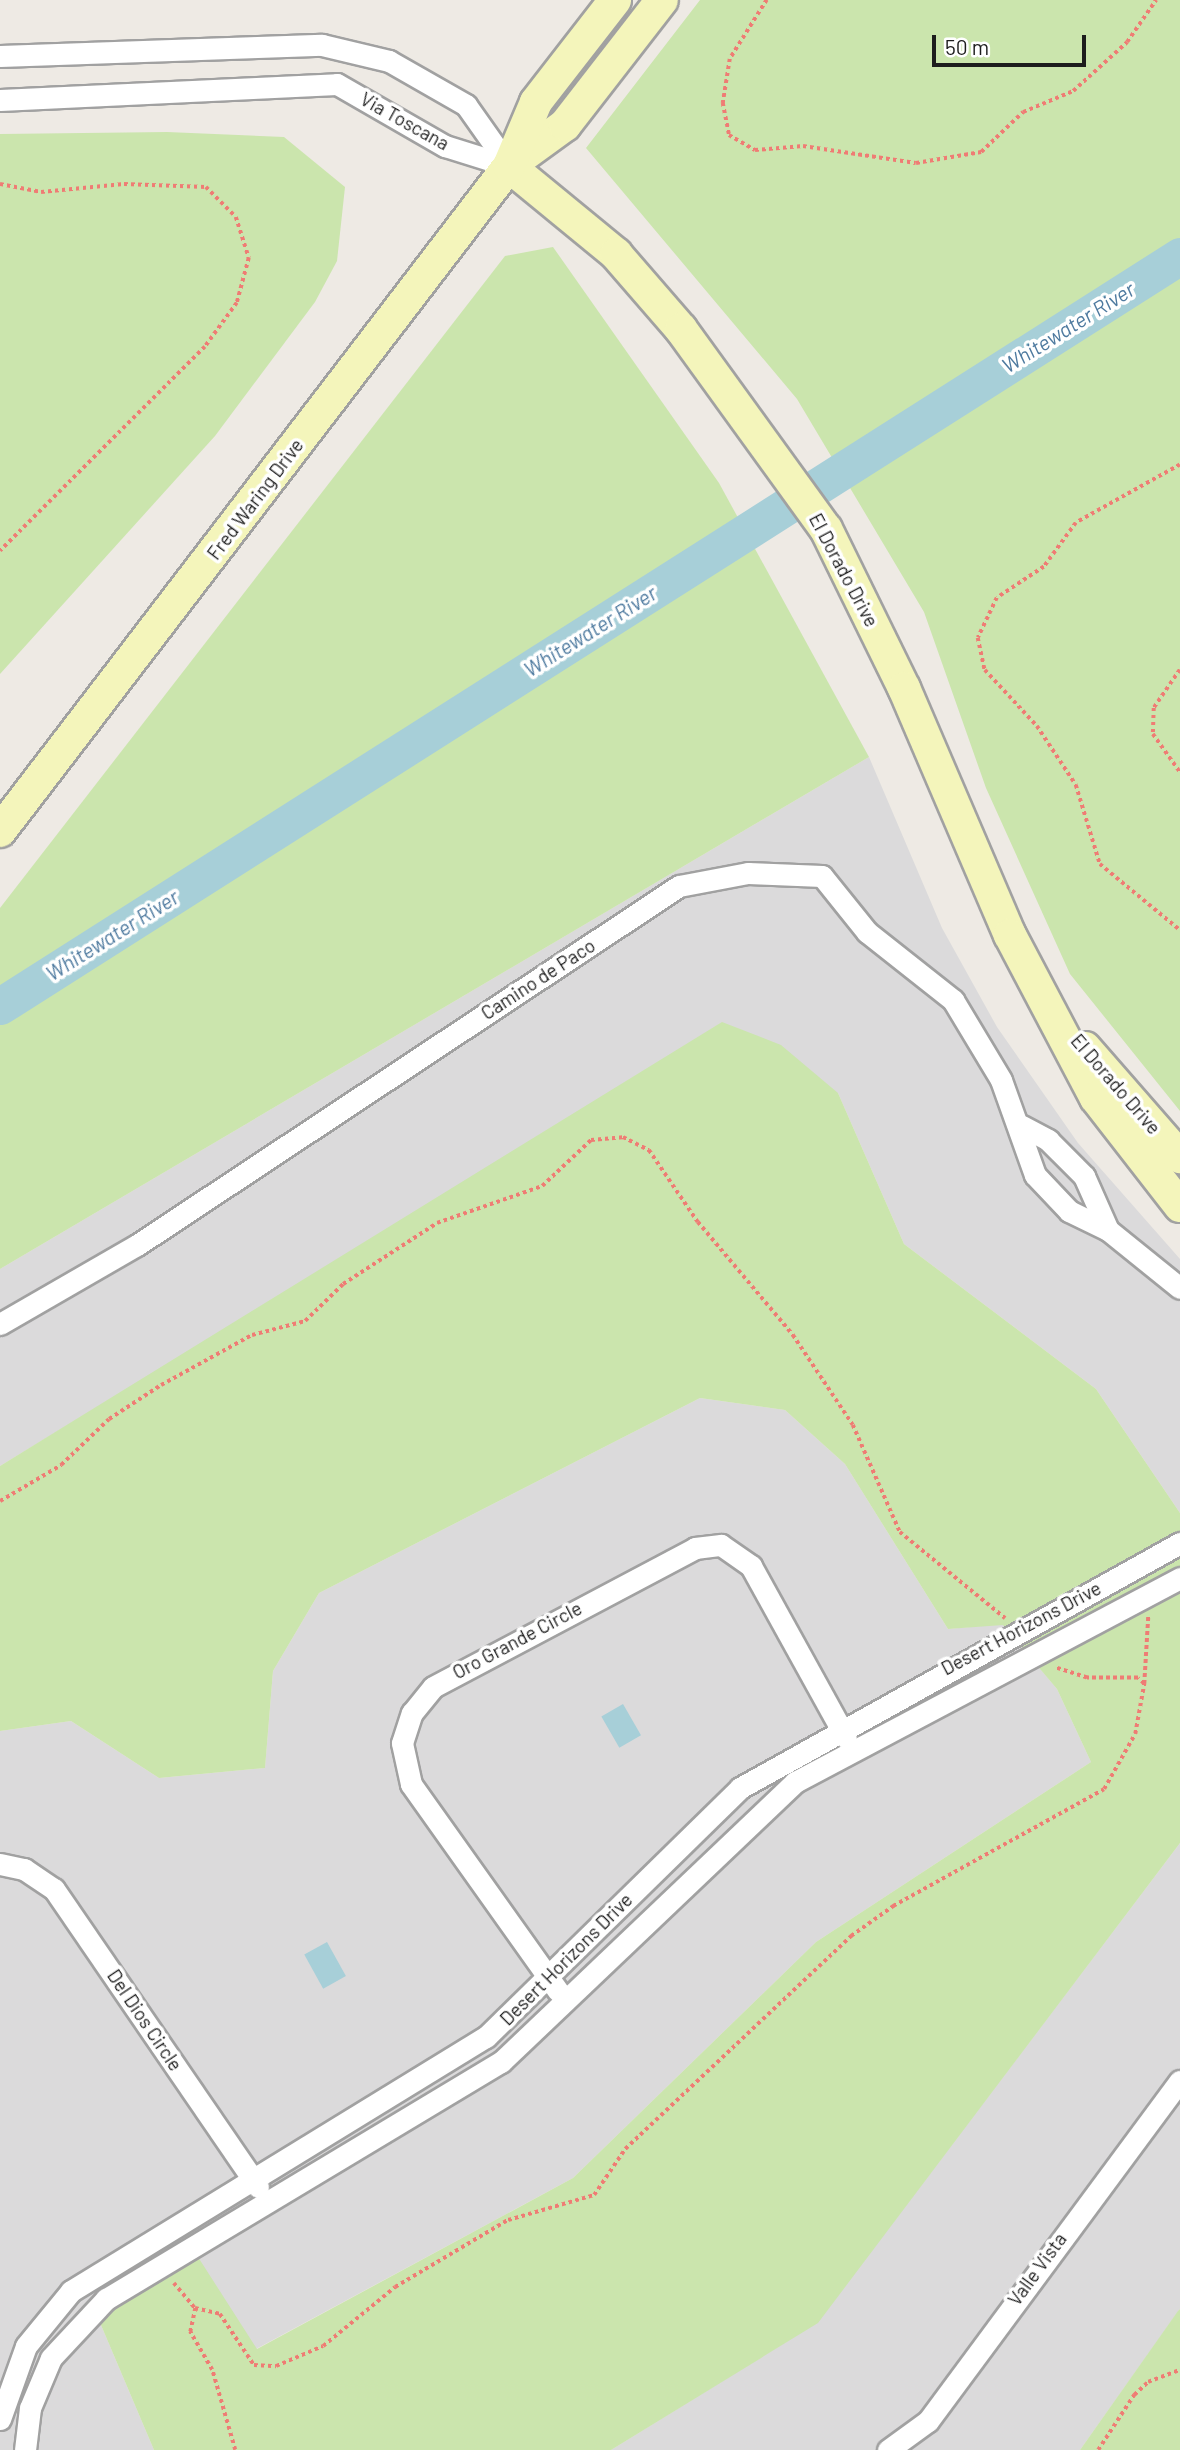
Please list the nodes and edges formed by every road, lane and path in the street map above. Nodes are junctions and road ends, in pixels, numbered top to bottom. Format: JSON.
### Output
{"nodes":[{"id":1,"x":615,"y":0,"type":"edge"},
{"id":2,"x":662,"y":0,"type":"edge"},
{"id":3,"x":767,"y":0,"type":"edge"},
{"id":4,"x":1156,"y":0,"type":"edge"},
{"id":5,"x":0,"y":56,"type":"edge"},
{"id":6,"x":0,"y":100,"type":"edge"},
{"id":7,"x":509,"y":166,"type":"junction"},
{"id":8,"x":0,"y":184,"type":"edge"},
{"id":9,"x":1180,"y":464,"type":"edge"},
{"id":10,"x":0,"y":551,"type":"edge"},
{"id":11,"x":1180,"y":670,"type":"edge"},
{"id":12,"x":1180,"y":772,"type":"edge"},
{"id":13,"x":0,"y":831,"type":"edge"},
{"id":14,"x":1180,"y":930,"type":"edge"},
{"id":15,"x":1053,"y":1010,"type":"junction"},
{"id":16,"x":1022,"y":1126,"type":"junction"},
{"id":17,"x":1180,"y":1157,"type":"edge"},
{"id":18,"x":1180,"y":1206,"type":"edge"},
{"id":19,"x":1108,"y":1230,"type":"junction"},
{"id":20,"x":1180,"y":1288,"type":"edge"},
{"id":21,"x":0,"y":1324,"type":"edge"},
{"id":22,"x":0,"y":1501,"type":"edge"},
{"id":23,"x":1180,"y":1543,"type":"edge"},
{"id":24,"x":1180,"y":1578,"type":"edge"},
{"id":25,"x":1144,"y":1597,"type":"junction"},
{"id":26,"x":1009,"y":1621,"type":"dead end"},
{"id":27,"x":1048,"y":1660,"type":"dead end"},
{"id":28,"x":1144,"y":1684,"type":"junction"},
{"id":29,"x":841,"y":1727,"type":"junction"},
{"id":30,"x":852,"y":1750,"type":"junction"},
{"id":31,"x":0,"y":1864,"type":"edge"},
{"id":32,"x":549,"y":1981,"type":"junction"},
{"id":33,"x":569,"y":2003,"type":"junction"},
{"id":34,"x":1180,"y":2081,"type":"edge"},
{"id":35,"x":251,"y":2177,"type":"junction"},
{"id":36,"x":269,"y":2203,"type":"junction"},
{"id":37,"x":158,"y":2268,"type":"junction"},
{"id":38,"x":195,"y":2308,"type":"junction"},
{"id":39,"x":7,"y":2369,"type":"edge"},
{"id":40,"x":1180,"y":2370,"type":"edge"},
{"id":41,"x":38,"y":2384,"type":"junction"},
{"id":42,"x":0,"y":2419,"type":"edge"},
{"id":43,"x":25,"y":2450,"type":"edge"},
{"id":44,"x":235,"y":2450,"type":"edge"},
{"id":45,"x":888,"y":2450,"type":"edge"},
{"id":46,"x":1098,"y":2450,"type":"edge"}],
"edges":[{"from":1,"to":7,"type":"main road","name":"Fred Waring Drive"},
{"from":2,"to":7,"type":"main road","name":"Fred Waring Drive"},
{"from":3,"to":4,"type":"path"},
{"from":5,"to":7,"type":"street","name":"Via Toscana"},
{"from":6,"to":7,"type":"street","name":"Via Toscana"},
{"from":7,"to":13,"type":"main road","name":"Fred Waring Drive"},
{"from":7,"to":15,"type":"main road","name":"El Dorado Drive"},
{"from":8,"to":10,"type":"path"},
{"from":9,"to":14,"type":"path"},
{"from":11,"to":12,"type":"path"},
{"from":15,"to":17,"type":"main road","name":"El Dorado Drive"},
{"from":15,"to":18,"type":"main road","name":"El Dorado Drive"},
{"from":16,"to":19,"type":"street","name":"Camino de Paco"},
{"from":16,"to":19,"type":"street","name":"Camino de Paco"},
{"from":16,"to":21,"type":"street","name":"Camino de Paco"},
{"from":19,"to":20,"type":"street","name":"Camino de Paco"},
{"from":22,"to":26,"type":"path"},
{"from":23,"to":29,"type":"street","name":"Desert Horizons Drive"},
{"from":24,"to":25,"type":"street","name":"Desert Horizons Drive"},
{"from":25,"to":28,"type":"path"},
{"from":25,"to":30,"type":"street","name":"Desert Horizons Drive"},
{"from":27,"to":28,"type":"path"},
{"from":28,"to":38,"type":"path"},
{"from":29,"to":30,"type":"street","name":"Oro Grande Circle"},
{"from":29,"to":32,"type":"street","name":"Desert Horizons Drive"},
{"from":29,"to":32,"type":"street","name":"Oro Grande Circle"},
{"from":30,"to":33,"type":"street","name":"Desert Horizons Drive"},
{"from":31,"to":35,"type":"street","name":"Del Dios Circle"},
{"from":32,"to":33,"type":"street","name":"Oro Grande Circle"},
{"from":32,"to":35,"type":"street","name":"Desert Horizons Drive"},
{"from":33,"to":36,"type":"street","name":"Desert Horizons Drive"},
{"from":34,"to":45,"type":"street","name":"Valle Vista"},
{"from":35,"to":36,"type":"street","name":"Del Dios Circle"},
{"from":35,"to":39,"type":"street","name":"Desert Horizons Drive"},
{"from":36,"to":37,"type":"street","name":"Desert Horizons Drive"},
{"from":37,"to":38,"type":"path"},
{"from":37,"to":41,"type":"street","name":"Desert Horizons Drive"},
{"from":38,"to":44,"type":"path"},
{"from":39,"to":41,"type":"street"},
{"from":39,"to":42,"type":"street","name":"Desert Horizons Drive"},
{"from":40,"to":46,"type":"path"},
{"from":41,"to":43,"type":"street","name":"Desert Horizons Drive"}]}
